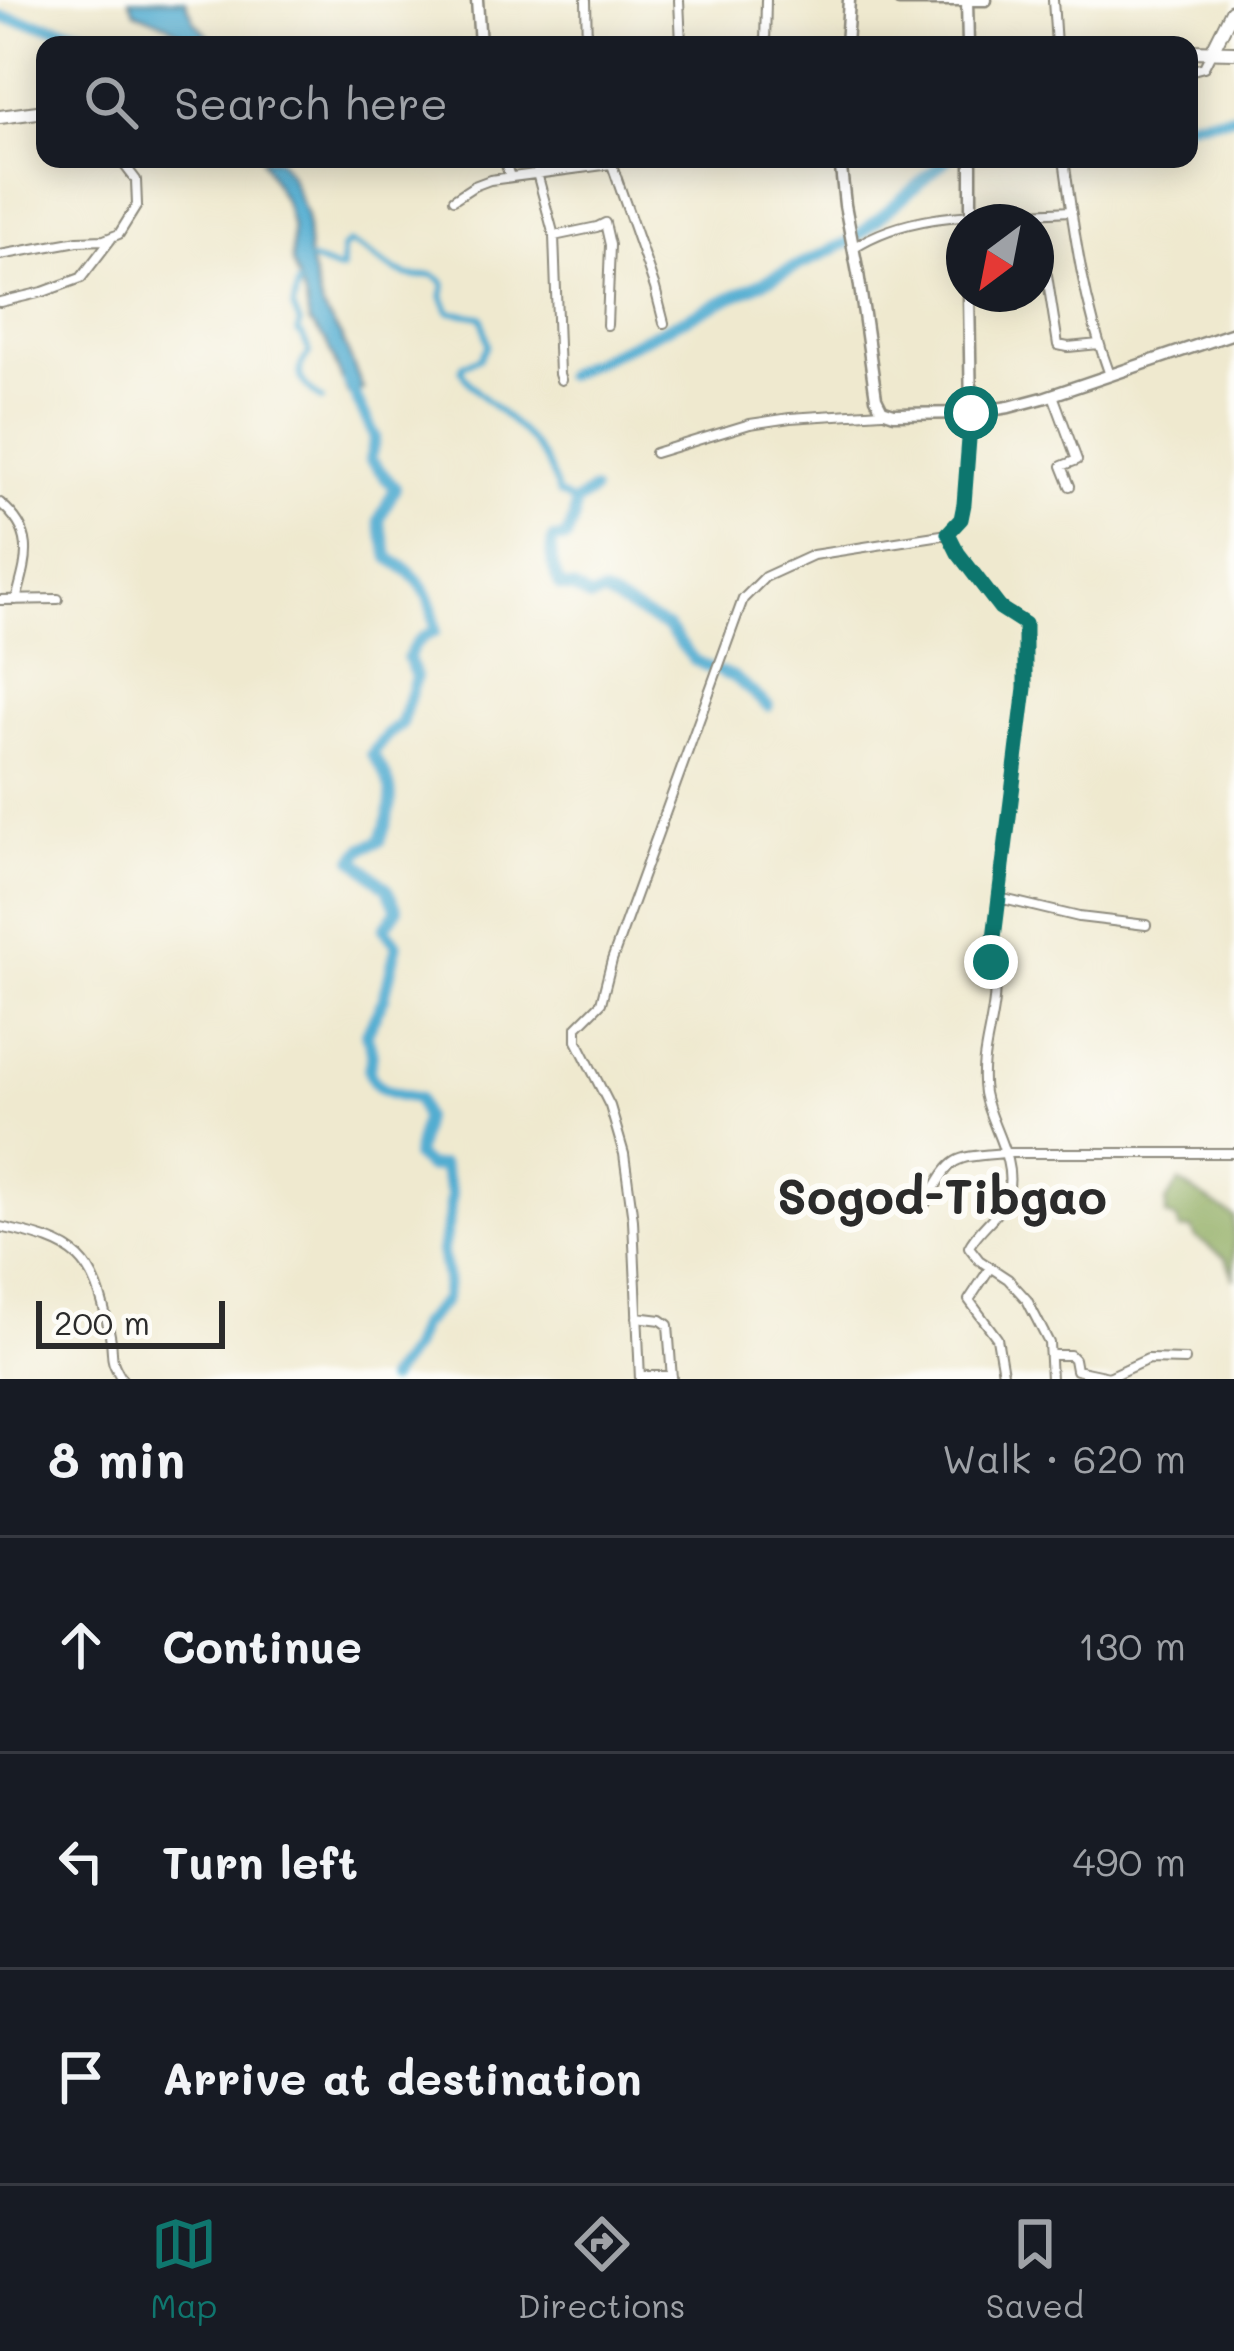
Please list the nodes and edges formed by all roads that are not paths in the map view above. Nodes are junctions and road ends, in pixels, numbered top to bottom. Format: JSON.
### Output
{"nodes":[{"id":1,"x":477,"y":0,"type":"edge"},
{"id":2,"x":586,"y":0,"type":"edge"},
{"id":3,"x":679,"y":0,"type":"edge"},
{"id":4,"x":766,"y":0,"type":"edge"},
{"id":5,"x":849,"y":0,"type":"edge"},
{"id":6,"x":899,"y":0,"type":"edge"},
{"id":7,"x":967,"y":0,"type":"edge"},
{"id":8,"x":986,"y":0,"type":"edge"},
{"id":9,"x":1053,"y":0,"type":"edge"},
{"id":10,"x":1232,"y":8,"type":"edge"},
{"id":11,"x":479,"y":36,"type":"edge"},
{"id":12,"x":588,"y":36,"type":"edge"},
{"id":13,"x":681,"y":36,"type":"edge"},
{"id":14,"x":765,"y":36,"type":"edge"},
{"id":15,"x":847,"y":36,"type":"edge"},
{"id":16,"x":968,"y":36,"type":"edge"},
{"id":17,"x":1055,"y":36,"type":"edge"},
{"id":18,"x":1198,"y":51,"type":"edge"},
{"id":19,"x":1212,"y":51,"type":"junction"},
{"id":20,"x":1234,"y":52,"type":"edge"},
{"id":21,"x":1198,"y":69,"type":"edge"},
{"id":22,"x":36,"y":112,"type":"edge"},
{"id":23,"x":0,"y":117,"type":"edge"},
{"id":24,"x":127,"y":168,"type":"edge"},
{"id":25,"x":507,"y":168,"type":"edge"},
{"id":26,"x":571,"y":168,"type":"edge"},
{"id":27,"x":613,"y":168,"type":"edge"},
{"id":28,"x":841,"y":168,"type":"edge"},
{"id":29,"x":971,"y":168,"type":"edge"},
{"id":30,"x":1065,"y":168,"type":"edge"},
{"id":31,"x":537,"y":173,"type":"junction"},
{"id":32,"x":510,"y":177,"type":"junction"},
{"id":33,"x":454,"y":199,"type":"dead end"},
{"id":34,"x":971,"y":204,"type":"edge"},
{"id":35,"x":1070,"y":211,"type":"junction"},
{"id":36,"x":1054,"y":212,"type":"edge"},
{"id":37,"x":946,"y":220,"type":"edge"},
{"id":38,"x":554,"y":236,"type":"junction"},
{"id":39,"x":112,"y":238,"type":"junction"},
{"id":40,"x":852,"y":243,"type":"junction"},
{"id":41,"x":0,"y":255,"type":"edge"},
{"id":42,"x":0,"y":302,"type":"edge"},
{"id":43,"x":969,"y":312,"type":"edge"},
{"id":44,"x":1053,"y":312,"type":"edge"},
{"id":45,"x":664,"y":323,"type":"dead end"},
{"id":46,"x":607,"y":325,"type":"dead end"},
{"id":47,"x":1234,"y":333,"type":"edge"},
{"id":48,"x":1099,"y":344,"type":"junction"},
{"id":49,"x":1111,"y":375,"type":"junction"},
{"id":50,"x":561,"y":380,"type":"dead end"},
{"id":51,"x":1053,"y":395,"type":"junction"},
{"id":52,"x":882,"y":408,"type":"junction"},
{"id":53,"x":971,"y":413,"type":"junction"},
{"id":54,"x":655,"y":453,"type":"dead end"},
{"id":55,"x":1070,"y":486,"type":"dead end"},
{"id":56,"x":0,"y":502,"type":"edge"},
{"id":57,"x":948,"y":533,"type":"junction"},
{"id":58,"x":58,"y":598,"type":"dead end"},
{"id":59,"x":16,"y":600,"type":"junction"},
{"id":60,"x":0,"y":601,"type":"edge"},
{"id":61,"x":999,"y":898,"type":"junction"},
{"id":62,"x":1146,"y":925,"type":"dead end"},
{"id":63,"x":1005,"y":1153,"type":"junction"},
{"id":64,"x":1234,"y":1153,"type":"edge"},
{"id":65,"x":925,"y":1204,"type":"dead end"},
{"id":66,"x":0,"y":1227,"type":"edge"},
{"id":67,"x":990,"y":1268,"type":"junction"},
{"id":68,"x":637,"y":1317,"type":"junction"},
{"id":69,"x":1050,"y":1355,"type":"junction"},
{"id":70,"x":1185,"y":1360,"type":"dead end"},
{"id":71,"x":640,"y":1377,"type":"edge"},
{"id":72,"x":672,"y":1377,"type":"edge"},
{"id":73,"x":122,"y":1379,"type":"edge"},
{"id":74,"x":1004,"y":1379,"type":"edge"},
{"id":75,"x":1051,"y":1379,"type":"edge"}],
"edges":[{"from":1,"to":11,"type":"street"},
{"from":2,"to":12,"type":"street"},
{"from":3,"to":13,"type":"street"},
{"from":4,"to":14,"type":"street"},
{"from":5,"to":15,"type":"street"},
{"from":6,"to":7,"type":"street"},
{"from":7,"to":8,"type":"street"},
{"from":7,"to":16,"type":"street"},
{"from":9,"to":17,"type":"street"},
{"from":10,"to":19,"type":"main road"},
{"from":18,"to":19,"type":"main road"},
{"from":19,"to":20,"type":"main road"},
{"from":19,"to":21,"type":"street"},
{"from":22,"to":23,"type":"main road"},
{"from":24,"to":39,"type":"street"},
{"from":25,"to":32,"type":"street"},
{"from":26,"to":31,"type":"street"},
{"from":27,"to":45,"type":"street"},
{"from":28,"to":40,"type":"street"},
{"from":29,"to":34,"type":"street"},
{"from":30,"to":35,"type":"street"},
{"from":31,"to":32,"type":"street"},
{"from":31,"to":38,"type":"street"},
{"from":32,"to":33,"type":"street"},
{"from":35,"to":36,"type":"street"},
{"from":35,"to":48,"type":"street"},
{"from":37,"to":40,"type":"street"},
{"from":38,"to":46,"type":"street"},
{"from":38,"to":50,"type":"street"},
{"from":39,"to":41,"type":"street"},
{"from":39,"to":42,"type":"street"},
{"from":40,"to":52,"type":"street"},
{"from":43,"to":53,"type":"street"},
{"from":44,"to":48,"type":"street"},
{"from":47,"to":49,"type":"street"},
{"from":48,"to":49,"type":"street"},
{"from":49,"to":51,"type":"street"},
{"from":51,"to":53,"type":"street"},
{"from":51,"to":55,"type":"street"},
{"from":52,"to":53,"type":"street"},
{"from":52,"to":54,"type":"street"},
{"from":53,"to":57,"type":"street"},
{"from":56,"to":59,"type":"street"},
{"from":57,"to":61,"type":"street"},
{"from":57,"to":68,"type":"street"},
{"from":58,"to":59,"type":"street"},
{"from":59,"to":60,"type":"street"},
{"from":61,"to":62,"type":"street"},
{"from":61,"to":63,"type":"street"},
{"from":63,"to":64,"type":"street"},
{"from":63,"to":65,"type":"street"},
{"from":63,"to":67,"type":"street"},
{"from":66,"to":73,"type":"street"},
{"from":67,"to":69,"type":"street"},
{"from":67,"to":74,"type":"street"},
{"from":68,"to":71,"type":"street"},
{"from":68,"to":72,"type":"street"},
{"from":69,"to":70,"type":"street"},
{"from":69,"to":75,"type":"street"},
{"from":71,"to":72,"type":"street"}]}
